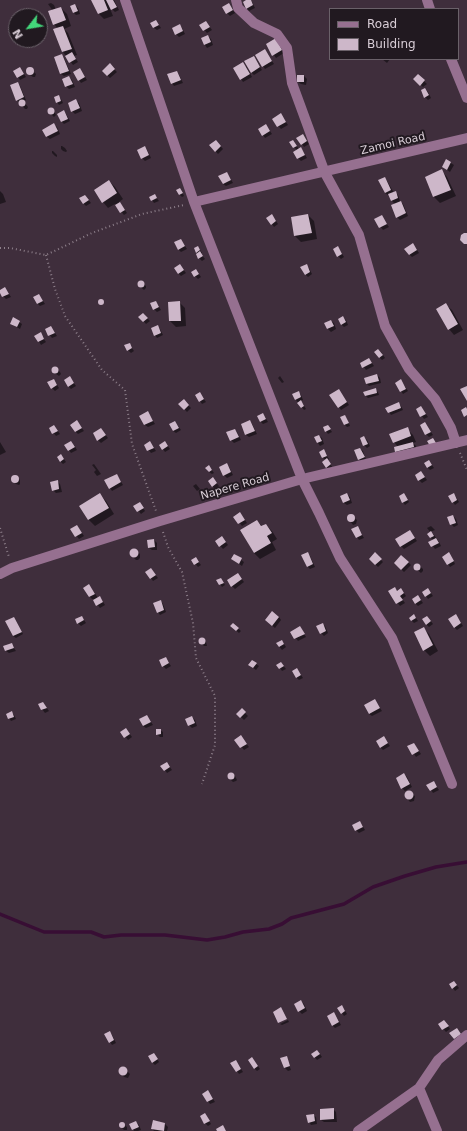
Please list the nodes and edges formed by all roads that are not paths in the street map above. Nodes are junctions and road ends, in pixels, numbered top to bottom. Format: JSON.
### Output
{"nodes":[{"id":1,"x":125,"y":0,"type":"edge"},
{"id":2,"x":236,"y":0,"type":"edge"},
{"id":3,"x":451,"y":60,"type":"edge"},
{"id":4,"x":467,"y":98,"type":"edge"},
{"id":5,"x":467,"y":138,"type":"edge"},
{"id":6,"x":325,"y":173,"type":"junction"},
{"id":7,"x":194,"y":202,"type":"junction"},
{"id":8,"x":467,"y":440,"type":"edge"},
{"id":9,"x":456,"y":443,"type":"junction"},
{"id":10,"x":302,"y":479,"type":"junction"},
{"id":11,"x":0,"y":574,"type":"edge"},
{"id":12,"x":452,"y":784,"type":"dead end"},
{"id":13,"x":467,"y":1035,"type":"edge"},
{"id":14,"x":419,"y":1088,"type":"junction"},
{"id":15,"x":358,"y":1131,"type":"edge"},
{"id":16,"x":436,"y":1131,"type":"edge"}],
"edges":[{"from":1,"to":7,"type":"street"},
{"from":2,"to":6,"type":"street"},
{"from":3,"to":4,"type":"street"},
{"from":5,"to":6,"type":"street","name":"Zamoi Road"},
{"from":6,"to":7,"type":"street","name":"Zamoi Road"},
{"from":6,"to":9,"type":"street"},
{"from":7,"to":10,"type":"street"},
{"from":8,"to":9,"type":"street","name":"Napere Road"},
{"from":9,"to":10,"type":"street","name":"Napere Road"},
{"from":10,"to":11,"type":"street","name":"Napere Road"},
{"from":10,"to":12,"type":"street"},
{"from":13,"to":14,"type":"street"},
{"from":14,"to":15,"type":"street"},
{"from":14,"to":16,"type":"street"}]}
